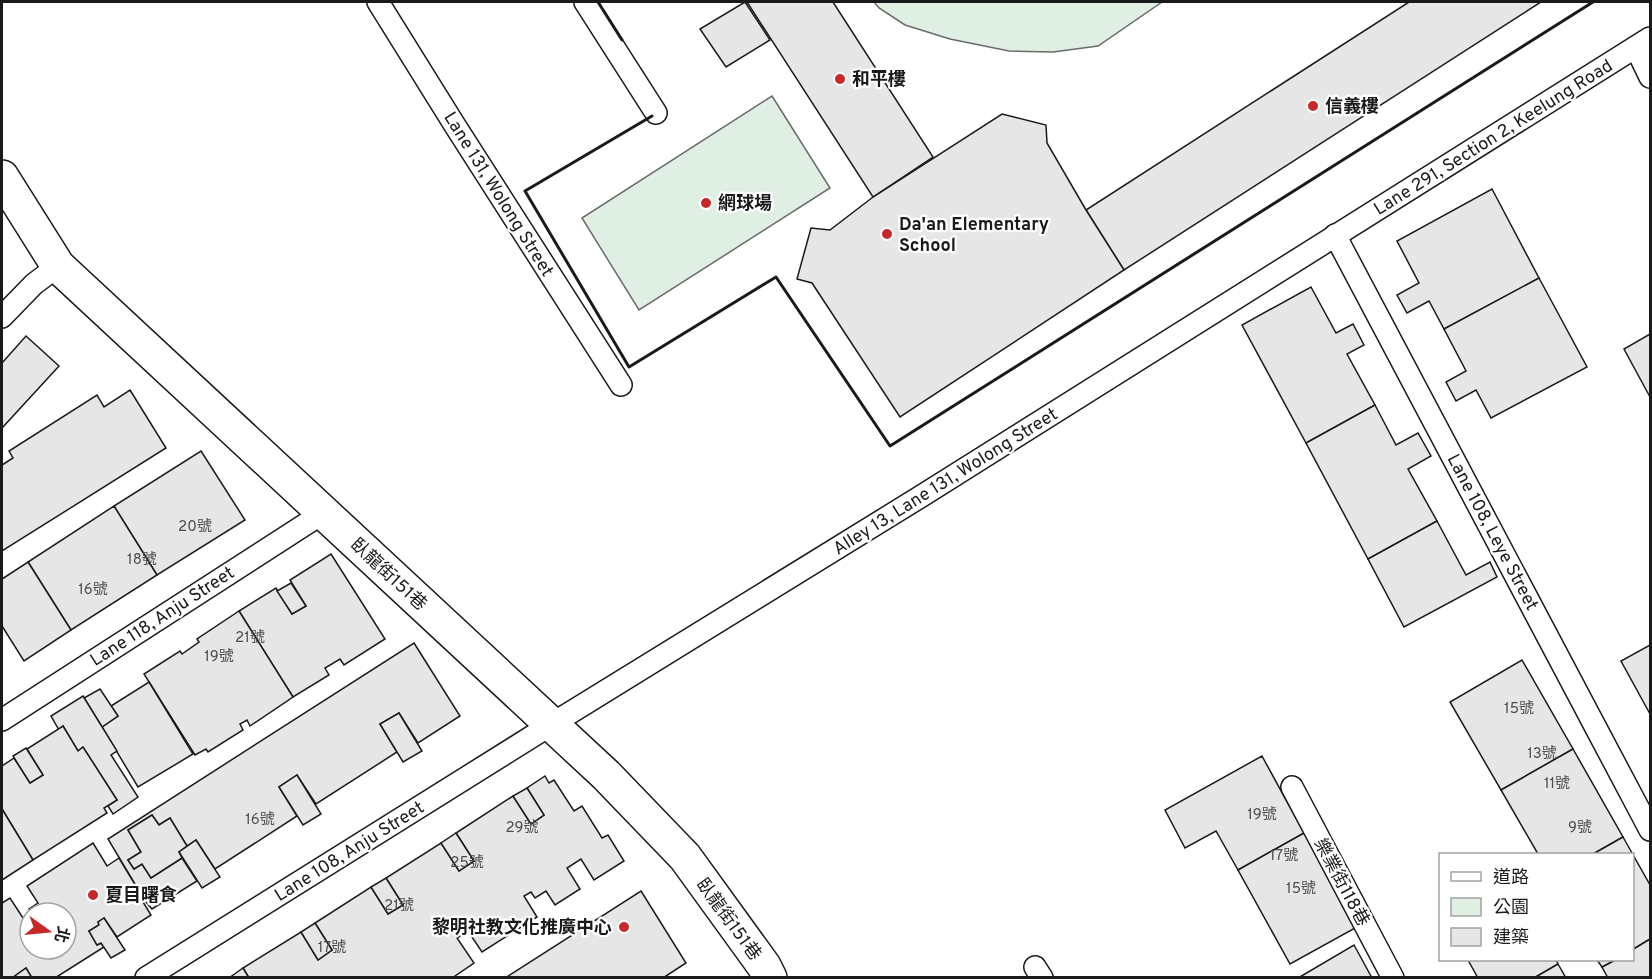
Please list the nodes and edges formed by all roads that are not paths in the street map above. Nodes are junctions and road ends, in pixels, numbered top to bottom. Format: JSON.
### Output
{"nodes":[{"id":1,"x":378,"y":2,"type":"edge"},
{"id":2,"x":585,"y":2,"type":"edge"},
{"id":3,"x":1643,"y":43,"type":"edge"},
{"id":4,"x":1650,"y":77,"type":"edge"},
{"id":5,"x":656,"y":113,"type":"dead end"},
{"id":6,"x":2,"y":177,"type":"edge"},
{"id":7,"x":1335,"y":235,"type":"junction"},
{"id":8,"x":58,"y":266,"type":"junction"},
{"id":9,"x":2,"y":317,"type":"edge"},
{"id":10,"x":621,"y":385,"type":"dead end"},
{"id":11,"x":323,"y":513,"type":"junction"},
{"id":12,"x":2,"y":720,"type":"edge"},
{"id":13,"x":552,"y":724,"type":"junction"},
{"id":14,"x":1292,"y":787,"type":"dead end"},
{"id":15,"x":1650,"y":830,"type":"edge"},
{"id":16,"x":760,"y":974,"type":"edge"},
{"id":17,"x":146,"y":978,"type":"edge"},
{"id":18,"x":1393,"y":978,"type":"edge"}],
"edges":[{"from":1,"to":10,"type":"lane","name":"Lane 131, Wolong Street"},
{"from":2,"to":5,"type":"lane"},
{"from":3,"to":4,"type":"lane"},
{"from":3,"to":7,"type":"lane","name":"Lane 291, Section 2, Keelung Road"},
{"from":6,"to":8,"type":"street","name":"臥龍街151巷"},
{"from":7,"to":13,"type":"lane","name":"Alley 13, Lane 131, Wolong Street"},
{"from":7,"to":15,"type":"lane","name":"Lane 108, Leye Street"},
{"from":8,"to":9,"type":"lane"},
{"from":8,"to":11,"type":"street","name":"臥龍街151巷"},
{"from":11,"to":12,"type":"lane","name":"Lane 118, Anju Street"},
{"from":11,"to":13,"type":"street","name":"臥龍街151巷"},
{"from":13,"to":16,"type":"street","name":"臥龍街151巷"},
{"from":13,"to":17,"type":"lane","name":"Lane 108, Anju Street"},
{"from":14,"to":18,"type":"lane","name":"樂業街118巷"}]}
